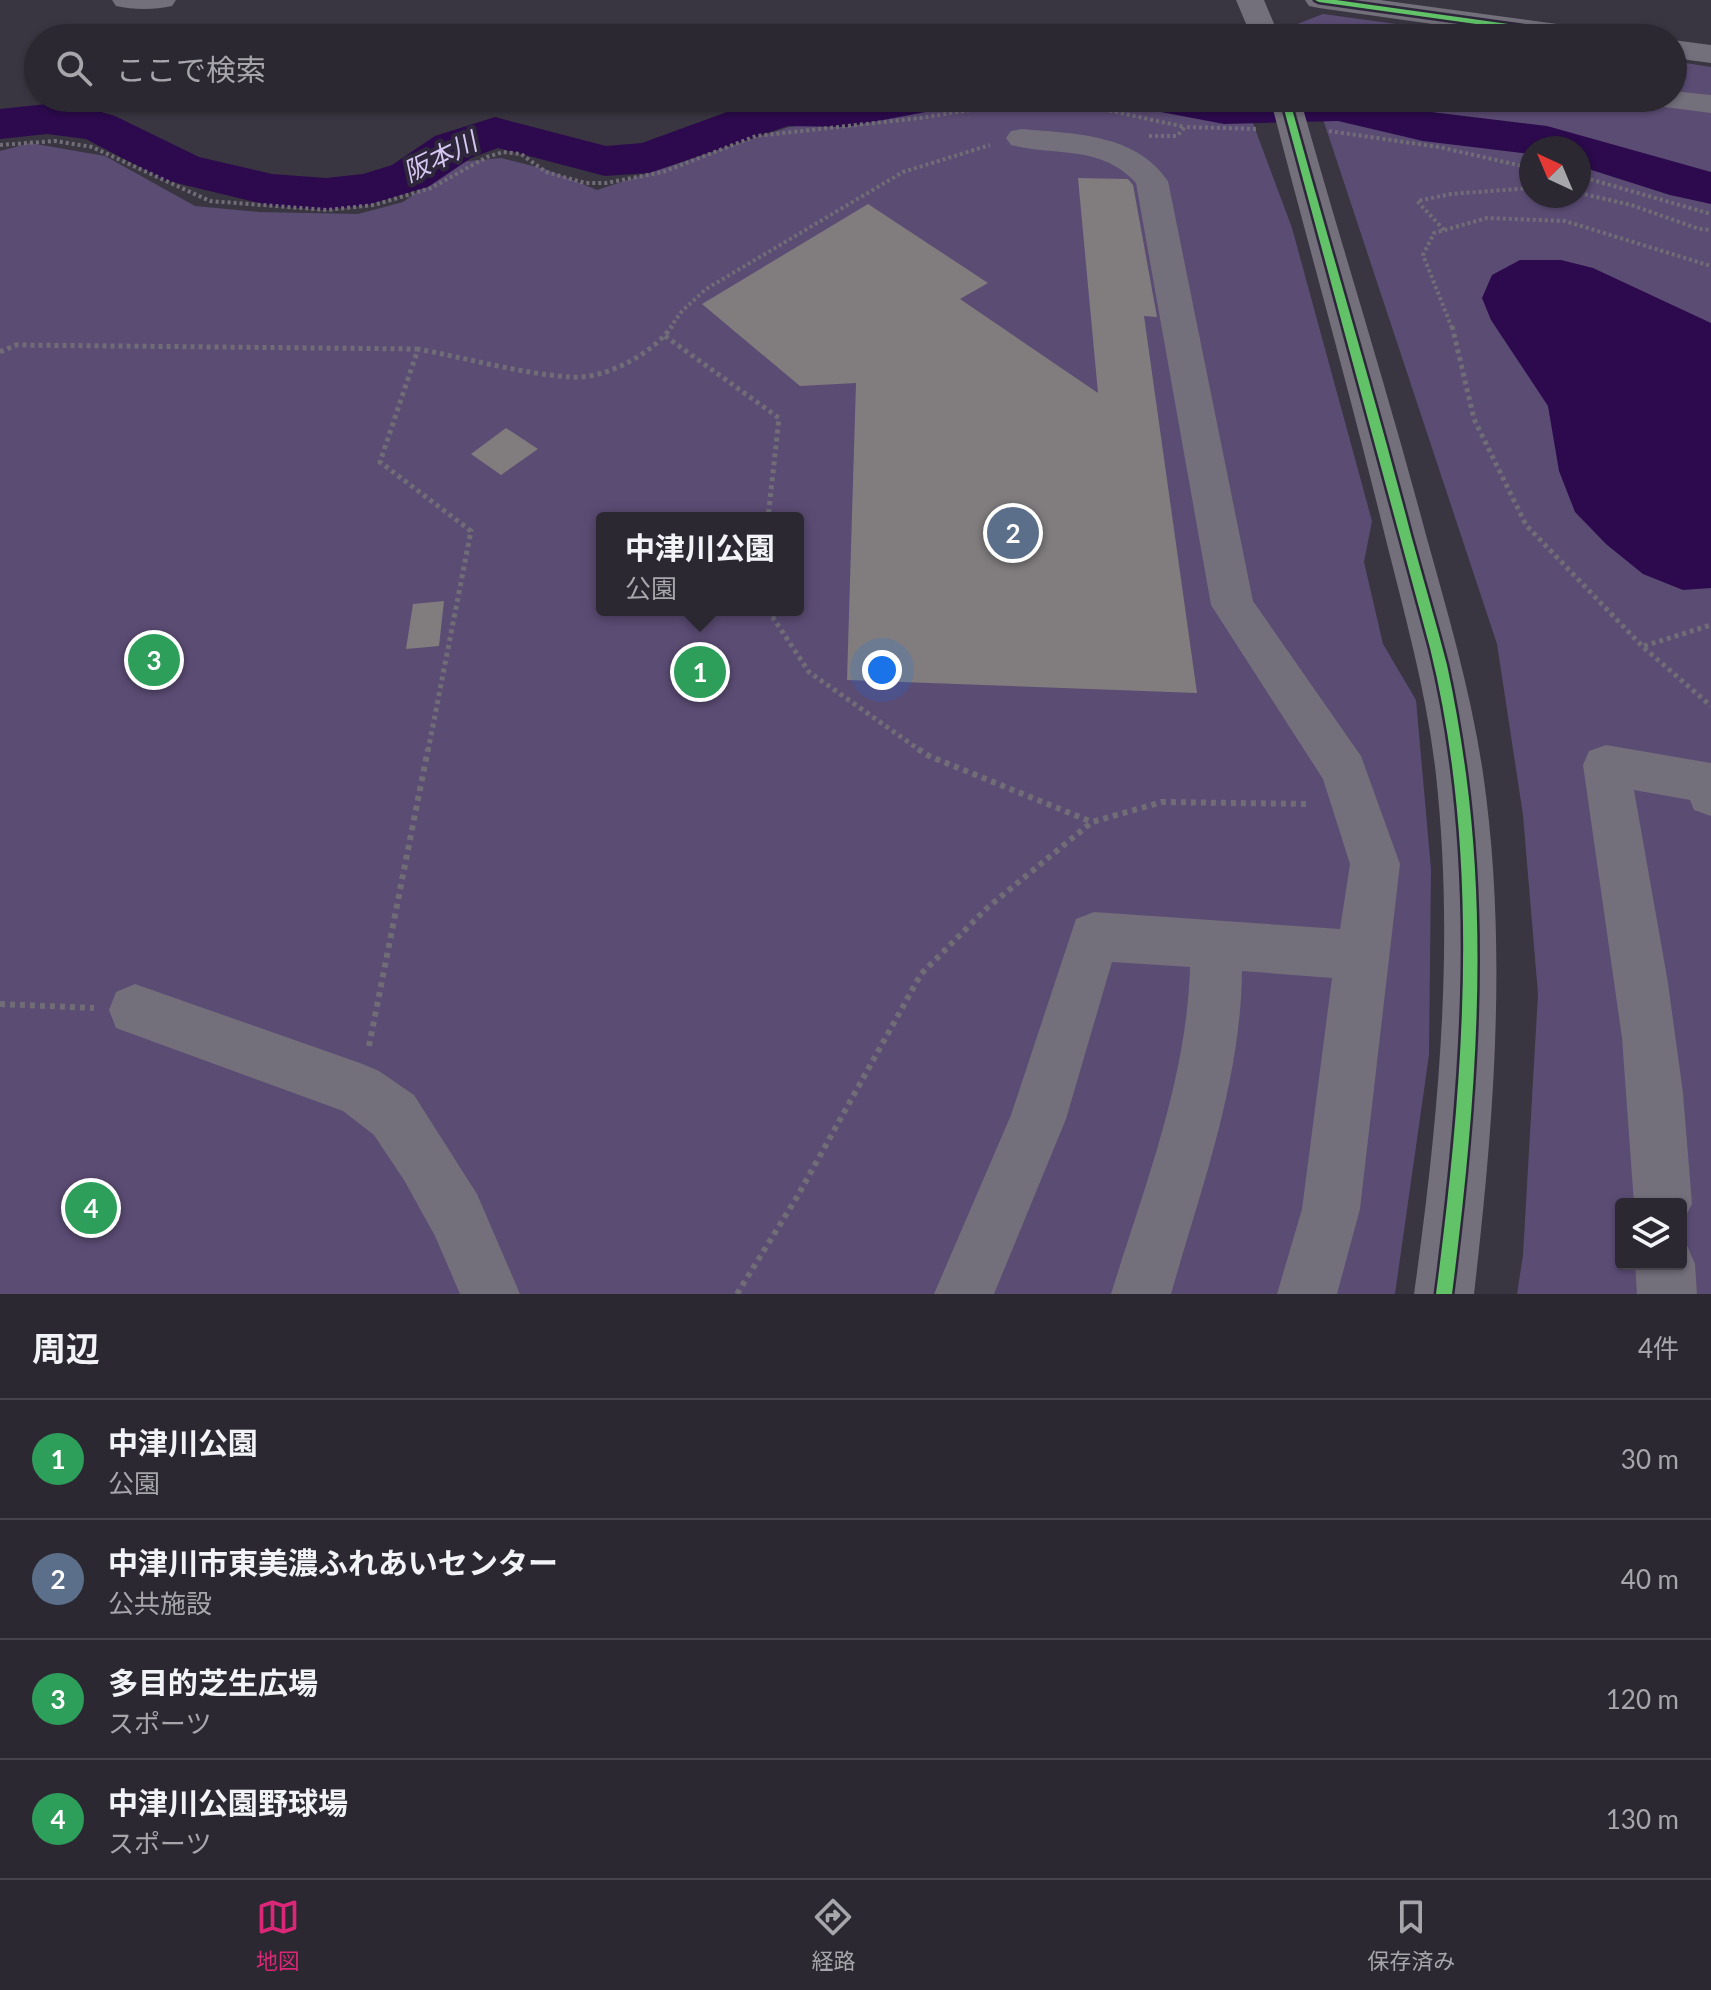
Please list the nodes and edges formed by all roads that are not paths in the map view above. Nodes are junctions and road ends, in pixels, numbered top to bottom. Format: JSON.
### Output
{"nodes":[{"id":1,"x":126,"y":0,"type":"edge"},
{"id":2,"x":162,"y":0,"type":"edge"},
{"id":3,"x":1250,"y":0,"type":"edge"},
{"id":4,"x":1319,"y":0,"type":"edge"},
{"id":5,"x":1260,"y":24,"type":"edge"},
{"id":6,"x":1493,"y":24,"type":"edge"},
{"id":7,"x":1687,"y":51,"type":"edge"},
{"id":8,"x":1711,"y":54,"type":"edge"},
{"id":9,"x":1687,"y":102,"type":"edge"},
{"id":10,"x":1711,"y":104,"type":"edge"},
{"id":11,"x":1288,"y":112,"type":"edge"},
{"id":12,"x":1022,"y":138,"type":"road end"},
{"id":13,"x":1711,"y":795,"type":"edge"},
{"id":14,"x":1216,"y":943,"type":"junction"},
{"id":15,"x":1361,"y":955,"type":"junction"},
{"id":16,"x":135,"y":1010,"type":"road end"},
{"id":17,"x":1663,"y":1198,"type":"edge"},
{"id":18,"x":1665,"y":1270,"type":"edge"},
{"id":19,"x":490,"y":1294,"type":"edge"},
{"id":20,"x":964,"y":1294,"type":"edge"},
{"id":21,"x":1141,"y":1294,"type":"edge"},
{"id":22,"x":1307,"y":1294,"type":"edge"},
{"id":23,"x":1444,"y":1294,"type":"edge"},
{"id":24,"x":1667,"y":1294,"type":"edge"}],
"edges":[{"from":1,"to":2,"type":"street"},
{"from":3,"to":5,"type":"street"},
{"from":4,"to":6,"type":"street"},
{"from":7,"to":8,"type":"street"},
{"from":9,"to":10,"type":"street"},
{"from":11,"to":23,"type":"street"},
{"from":12,"to":15,"type":"street"},
{"from":13,"to":17,"type":"street"},
{"from":14,"to":15,"type":"street"},
{"from":14,"to":20,"type":"street"},
{"from":14,"to":21,"type":"street"},
{"from":15,"to":22,"type":"street"},
{"from":16,"to":19,"type":"street"},
{"from":18,"to":24,"type":"street"}]}
